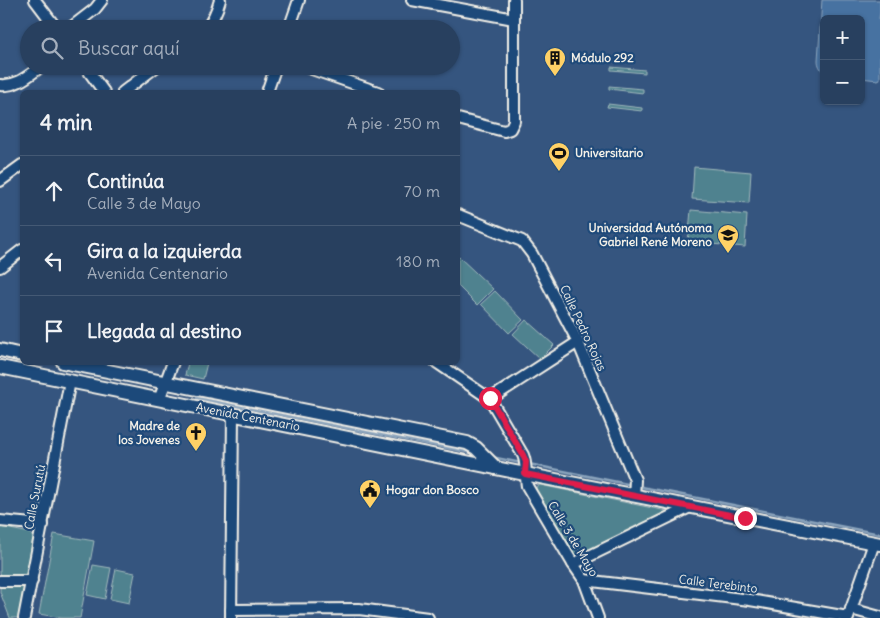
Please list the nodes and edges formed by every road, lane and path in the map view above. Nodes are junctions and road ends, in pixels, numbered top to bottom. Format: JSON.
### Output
{"nodes":[{"id":1,"x":35,"y":0,"type":"edge"},
{"id":2,"x":102,"y":0,"type":"edge"},
{"id":3,"x":220,"y":0,"type":"edge"},
{"id":4,"x":288,"y":0,"type":"edge"},
{"id":5,"x":412,"y":0,"type":"edge"},
{"id":6,"x":514,"y":0,"type":"edge"},
{"id":7,"x":299,"y":1,"type":"edge"},
{"id":8,"x":514,"y":19,"type":"junction"},
{"id":9,"x":51,"y":20,"type":"edge"},
{"id":10,"x":81,"y":20,"type":"edge"},
{"id":11,"x":213,"y":20,"type":"edge"},
{"id":12,"x":292,"y":20,"type":"edge"},
{"id":13,"x":29,"y":75,"type":"edge"},
{"id":14,"x":92,"y":75,"type":"edge"},
{"id":15,"x":145,"y":75,"type":"edge"},
{"id":16,"x":273,"y":75,"type":"edge"},
{"id":17,"x":330,"y":75,"type":"edge"},
{"id":18,"x":0,"y":85,"type":"edge"},
{"id":19,"x":103,"y":90,"type":"edge"},
{"id":20,"x":126,"y":90,"type":"edge"},
{"id":21,"x":268,"y":90,"type":"edge"},
{"id":22,"x":372,"y":90,"type":"edge"},
{"id":23,"x":460,"y":120,"type":"edge"},
{"id":24,"x":20,"y":166,"type":"edge"},
{"id":25,"x":0,"y":181,"type":"edge"},
{"id":26,"x":460,"y":217,"type":"edge"},
{"id":27,"x":20,"y":252,"type":"edge"},
{"id":28,"x":0,"y":267,"type":"edge"},
{"id":29,"x":578,"y":342,"type":"junction"},
{"id":30,"x":0,"y":350,"type":"edge"},
{"id":31,"x":20,"y":355,"type":"edge"},
{"id":32,"x":78,"y":365,"type":"edge"},
{"id":33,"x":171,"y":365,"type":"edge"},
{"id":34,"x":440,"y":365,"type":"edge"},
{"id":35,"x":0,"y":367,"type":"edge"},
{"id":36,"x":70,"y":381,"type":"junction"},
{"id":37,"x":166,"y":382,"type":"junction"},
{"id":38,"x":490,"y":398,"type":"junction"},
{"id":39,"x":159,"y":400,"type":"junction"},
{"id":40,"x":233,"y":414,"type":"junction"},
{"id":41,"x":496,"y":468,"type":"junction"},
{"id":42,"x":525,"y":468,"type":"junction"},
{"id":43,"x":635,"y":488,"type":"junction"},
{"id":44,"x":690,"y":507,"type":"junction"},
{"id":45,"x":0,"y":520,"type":"edge"},
{"id":46,"x":42,"y":525,"type":"junction"},
{"id":47,"x":877,"y":544,"type":"edge"},
{"id":48,"x":573,"y":564,"type":"junction"},
{"id":49,"x":584,"y":580,"type":"junction"},
{"id":50,"x":0,"y":581,"type":"edge"},
{"id":51,"x":32,"y":581,"type":"junction"},
{"id":52,"x":231,"y":614,"type":"edge"},
{"id":53,"x":360,"y":614,"type":"edge"},
{"id":54,"x":849,"y":615,"type":"edge"},
{"id":55,"x":880,"y":616,"type":"edge"},
{"id":56,"x":24,"y":618,"type":"edge"},
{"id":57,"x":428,"y":618,"type":"edge"},
{"id":58,"x":598,"y":618,"type":"edge"}],
"edges":[{"from":1,"to":9,"type":"street"},
{"from":2,"to":10,"type":"street"},
{"from":3,"to":11,"type":"street"},
{"from":4,"to":7,"type":"street"},
{"from":5,"to":8,"type":"street"},
{"from":6,"to":8,"type":"street"},
{"from":7,"to":12,"type":"street"},
{"from":8,"to":23,"type":"street"},
{"from":13,"to":18,"type":"street"},
{"from":14,"to":19,"type":"street"},
{"from":15,"to":20,"type":"street"},
{"from":16,"to":21,"type":"street"},
{"from":17,"to":22,"type":"street"},
{"from":24,"to":25,"type":"street"},
{"from":26,"to":29,"type":"street","name":"Calle Pedro Rojas"},
{"from":27,"to":28,"type":"street"},
{"from":29,"to":38,"type":"street"},
{"from":29,"to":43,"type":"street","name":"Calle Pedro Rojas"},
{"from":30,"to":31,"type":"street"},
{"from":32,"to":37,"type":"street","name":"Avenida Centenario"},
{"from":33,"to":37,"type":"street"},
{"from":34,"to":38,"type":"street","name":"Calle 3 de Mayo"},
{"from":35,"to":36,"type":"street","name":"Avenida Centenario"},
{"from":36,"to":39,"type":"street","name":"Avenida Centenario"},
{"from":36,"to":46,"type":"street","name":"Calle Surutú"},
{"from":37,"to":39,"type":"street"},
{"from":37,"to":41,"type":"street","name":"Avenida Centenario"},
{"from":38,"to":42,"type":"street","name":"Calle 3 de Mayo"},
{"from":39,"to":40,"type":"street","name":"Avenida Centenario"},
{"from":40,"to":41,"type":"street","name":"Avenida Centenario"},
{"from":40,"to":52,"type":"street"},
{"from":41,"to":42,"type":"street","name":"Avenida Centenario"},
{"from":42,"to":43,"type":"street","name":"Avenida Centenario"},
{"from":42,"to":48,"type":"street","name":"Calle 3 de Mayo"},
{"from":43,"to":44,"type":"street","name":"Avenida Centenario"},
{"from":44,"to":47,"type":"street","name":"Avenida Centenario"},
{"from":44,"to":48,"type":"street"},
{"from":45,"to":46,"type":"street"},
{"from":46,"to":51,"type":"street","name":"Calle Surutú"},
{"from":47,"to":54,"type":"street"},
{"from":48,"to":49,"type":"street","name":"Calle 3 de Mayo"},
{"from":49,"to":54,"type":"street","name":"Calle Terebinto"},
{"from":49,"to":58,"type":"street","name":"Calle 3 de Mayo"},
{"from":50,"to":51,"type":"street"},
{"from":51,"to":56,"type":"street","name":"Calle Surutú"},
{"from":52,"to":53,"type":"street"},
{"from":53,"to":57,"type":"street"},
{"from":54,"to":55,"type":"street","name":"Calle Terebinto"}]}
